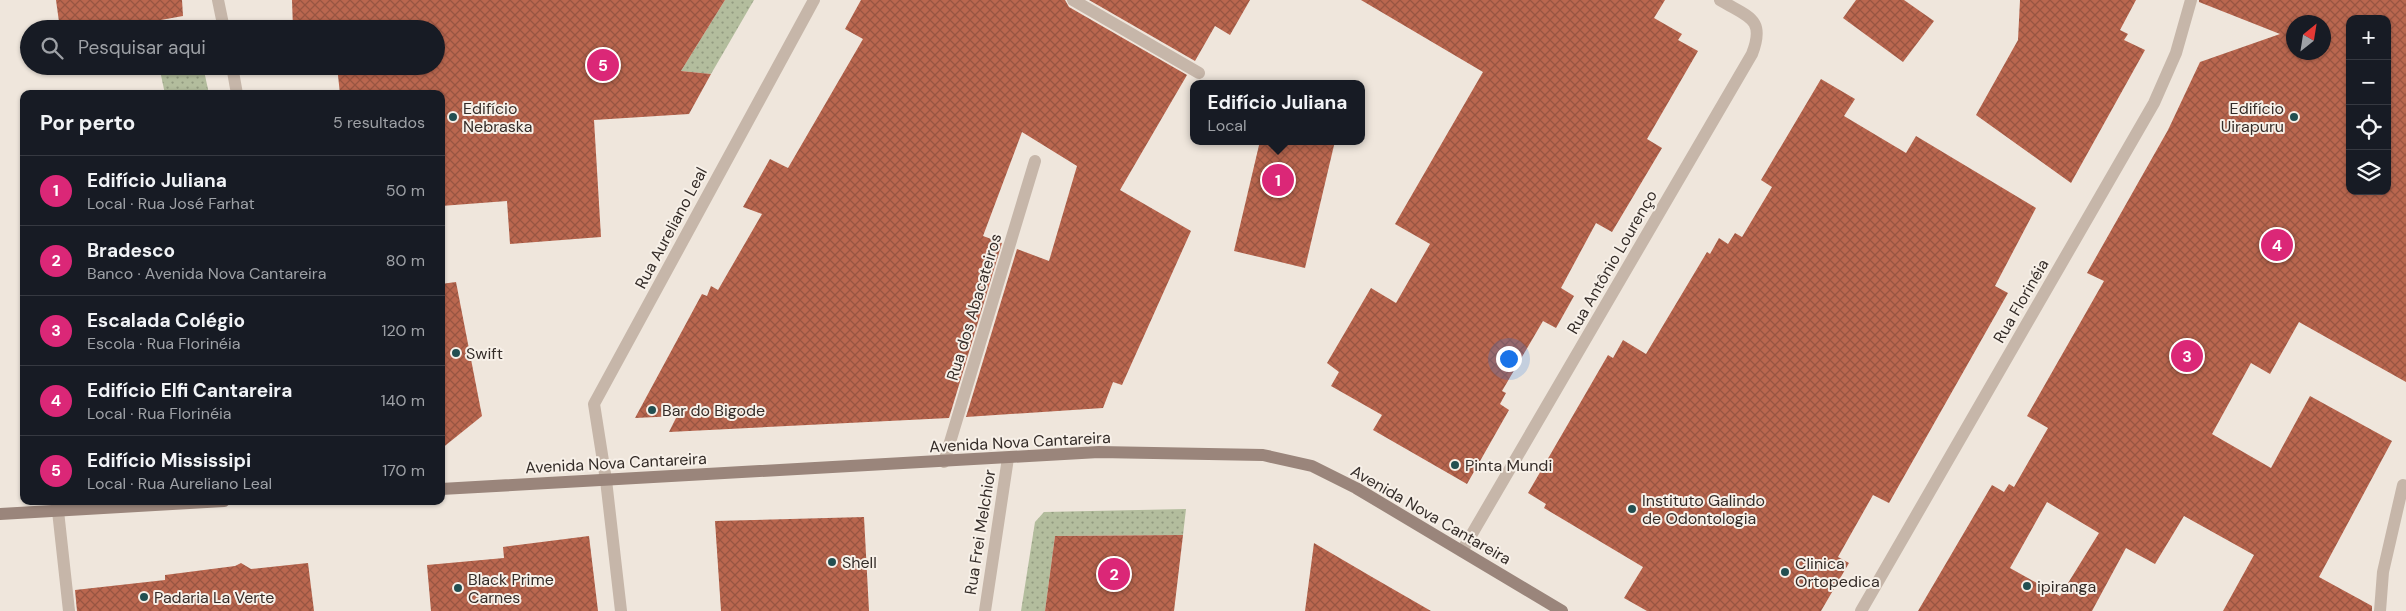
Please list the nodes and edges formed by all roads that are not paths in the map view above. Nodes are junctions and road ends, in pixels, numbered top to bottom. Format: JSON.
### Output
{"nodes":[{"id":1,"x":218,"y":0,"type":"edge"},
{"id":2,"x":814,"y":0,"type":"edge"},
{"id":3,"x":1073,"y":0,"type":"edge"},
{"id":4,"x":1720,"y":0,"type":"edge"},
{"id":5,"x":2191,"y":0,"type":"edge"},
{"id":6,"x":222,"y":20,"type":"edge"},
{"id":7,"x":1199,"y":73,"type":"dead end"},
{"id":8,"x":234,"y":75,"type":"edge"},
{"id":9,"x":236,"y":90,"type":"edge"},
{"id":10,"x":1035,"y":162,"type":"dead end"},
{"id":11,"x":1008,"y":458,"type":"junction"},
{"id":12,"x":944,"y":462,"type":"junction"},
{"id":13,"x":606,"y":480,"type":"junction"},
{"id":14,"x":2404,"y":485,"type":"dead end"},
{"id":15,"x":445,"y":489,"type":"edge"},
{"id":16,"x":158,"y":505,"type":"edge"},
{"id":17,"x":58,"y":511,"type":"junction"},
{"id":18,"x":0,"y":514,"type":"edge"},
{"id":19,"x":1462,"y":551,"type":"junction"},
{"id":20,"x":1547,"y":607,"type":"edge"},
{"id":21,"x":69,"y":611,"type":"edge"},
{"id":22,"x":621,"y":611,"type":"edge"},
{"id":23,"x":985,"y":611,"type":"edge"},
{"id":24,"x":1562,"y":611,"type":"edge"},
{"id":25,"x":1860,"y":611,"type":"edge"},
{"id":26,"x":2380,"y":611,"type":"edge"}],
"edges":[{"from":1,"to":6,"type":"street"},
{"from":2,"to":13,"type":"street","name":"Rua Aureliano Leal"},
{"from":3,"to":7,"type":"street"},
{"from":4,"to":19,"type":"street","name":"Rua Antônio Lourenço"},
{"from":5,"to":25,"type":"street","name":"Rua Florinéia"},
{"from":8,"to":9,"type":"street"},
{"from":10,"to":12,"type":"street","name":"Rua dos Abacateiros"},
{"from":11,"to":12,"type":"main road","name":"Avenida Nova Cantareira"},
{"from":11,"to":19,"type":"main road","name":"Avenida Nova Cantareira"},
{"from":11,"to":23,"type":"street","name":"Rua Frei Melchior"},
{"from":12,"to":13,"type":"main road","name":"Avenida Nova Cantareira"},
{"from":13,"to":15,"type":"main road","name":"Avenida Nova Cantareira"},
{"from":13,"to":22,"type":"street","name":"Rua Aureliano Leal"},
{"from":14,"to":26,"type":"street"},
{"from":16,"to":17,"type":"main road"},
{"from":17,"to":18,"type":"main road"},
{"from":17,"to":21,"type":"street"},
{"from":19,"to":20,"type":"main road","name":"Avenida Nova Cantareira"},
{"from":20,"to":24,"type":"main road","name":"Avenida Nova Cantareira"}]}
